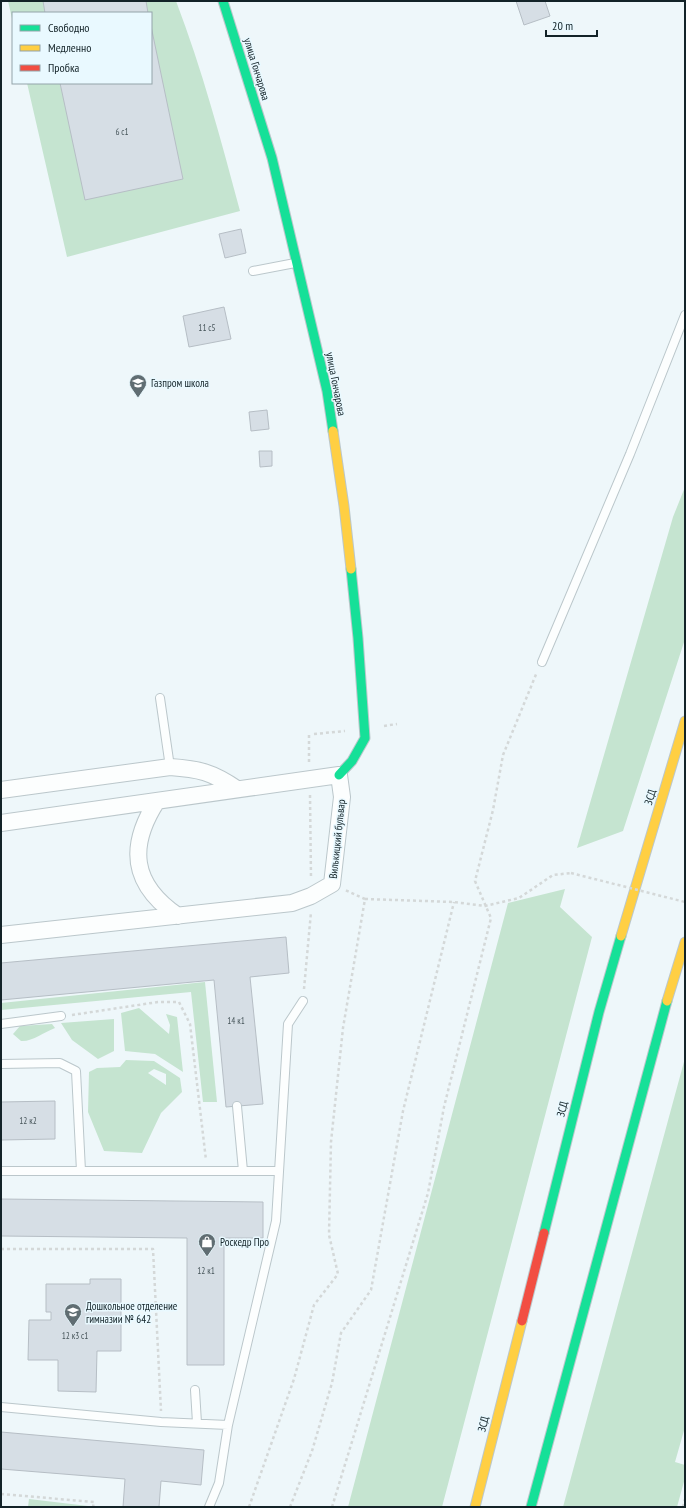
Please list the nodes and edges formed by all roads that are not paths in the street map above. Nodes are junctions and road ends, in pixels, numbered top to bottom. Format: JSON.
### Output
{"nodes":[{"id":1,"x":223,"y":1,"type":"edge"},
{"id":2,"x":297,"y":262,"type":"junction"},
{"id":3,"x":253,"y":271,"type":"dead end"},
{"id":4,"x":685,"y":316,"type":"edge"},
{"id":5,"x":542,"y":662,"type":"road end"},
{"id":6,"x":160,"y":698,"type":"dead end"},
{"id":7,"x":685,"y":721,"type":"edge"},
{"id":8,"x":170,"y":767,"type":"junction"},
{"id":9,"x":339,"y":774,"type":"junction"},
{"id":10,"x":237,"y":789,"type":"junction"},
{"id":11,"x":1,"y":790,"type":"edge"},
{"id":12,"x":158,"y":801,"type":"junction"},
{"id":13,"x":1,"y":823,"type":"edge"},
{"id":14,"x":178,"y":916,"type":"junction"},
{"id":15,"x":1,"y":935,"type":"edge"},
{"id":16,"x":685,"y":942,"type":"edge"},
{"id":17,"x":303,"y":1001,"type":"road end"},
{"id":18,"x":61,"y":1016,"type":"road end"},
{"id":19,"x":1,"y":1024,"type":"edge"},
{"id":20,"x":1,"y":1064,"type":"edge"},
{"id":21,"x":237,"y":1106,"type":"dead end"},
{"id":22,"x":1,"y":1171,"type":"edge"},
{"id":23,"x":81,"y":1171,"type":"junction"},
{"id":24,"x":243,"y":1171,"type":"junction"},
{"id":25,"x":279,"y":1171,"type":"junction"},
{"id":26,"x":195,"y":1390,"type":"dead end"},
{"id":27,"x":1,"y":1407,"type":"edge"},
{"id":28,"x":197,"y":1424,"type":"junction"},
{"id":29,"x":228,"y":1425,"type":"junction"},
{"id":30,"x":208,"y":1507,"type":"edge"},
{"id":31,"x":475,"y":1507,"type":"edge"},
{"id":32,"x":531,"y":1507,"type":"edge"}],
"edges":[{"from":1,"to":2,"type":"main road","name":"улица Гончарова"},
{"from":2,"to":3,"type":"lane"},
{"from":2,"to":9,"type":"main road","name":"улица Гончарова"},
{"from":4,"to":5,"type":"lane"},
{"from":6,"to":8,"type":"lane"},
{"from":7,"to":31,"type":"main road","name":"ЗСД"},
{"from":8,"to":10,"type":"street"},
{"from":8,"to":11,"type":"street"},
{"from":9,"to":10,"type":"street"},
{"from":9,"to":14,"type":"street","name":"Вилькицкий бульвар"},
{"from":10,"to":12,"type":"street"},
{"from":12,"to":13,"type":"street"},
{"from":12,"to":14,"type":"street"},
{"from":14,"to":15,"type":"street","name":"Вилькицкий бульвар"},
{"from":16,"to":32,"type":"main road"},
{"from":17,"to":25,"type":"lane"},
{"from":18,"to":19,"type":"lane"},
{"from":20,"to":23,"type":"lane"},
{"from":21,"to":24,"type":"lane"},
{"from":22,"to":23,"type":"lane"},
{"from":23,"to":24,"type":"lane"},
{"from":24,"to":25,"type":"lane"},
{"from":25,"to":29,"type":"lane"},
{"from":26,"to":28,"type":"lane"},
{"from":27,"to":28,"type":"lane"},
{"from":28,"to":29,"type":"lane"},
{"from":29,"to":30,"type":"lane"}]}
